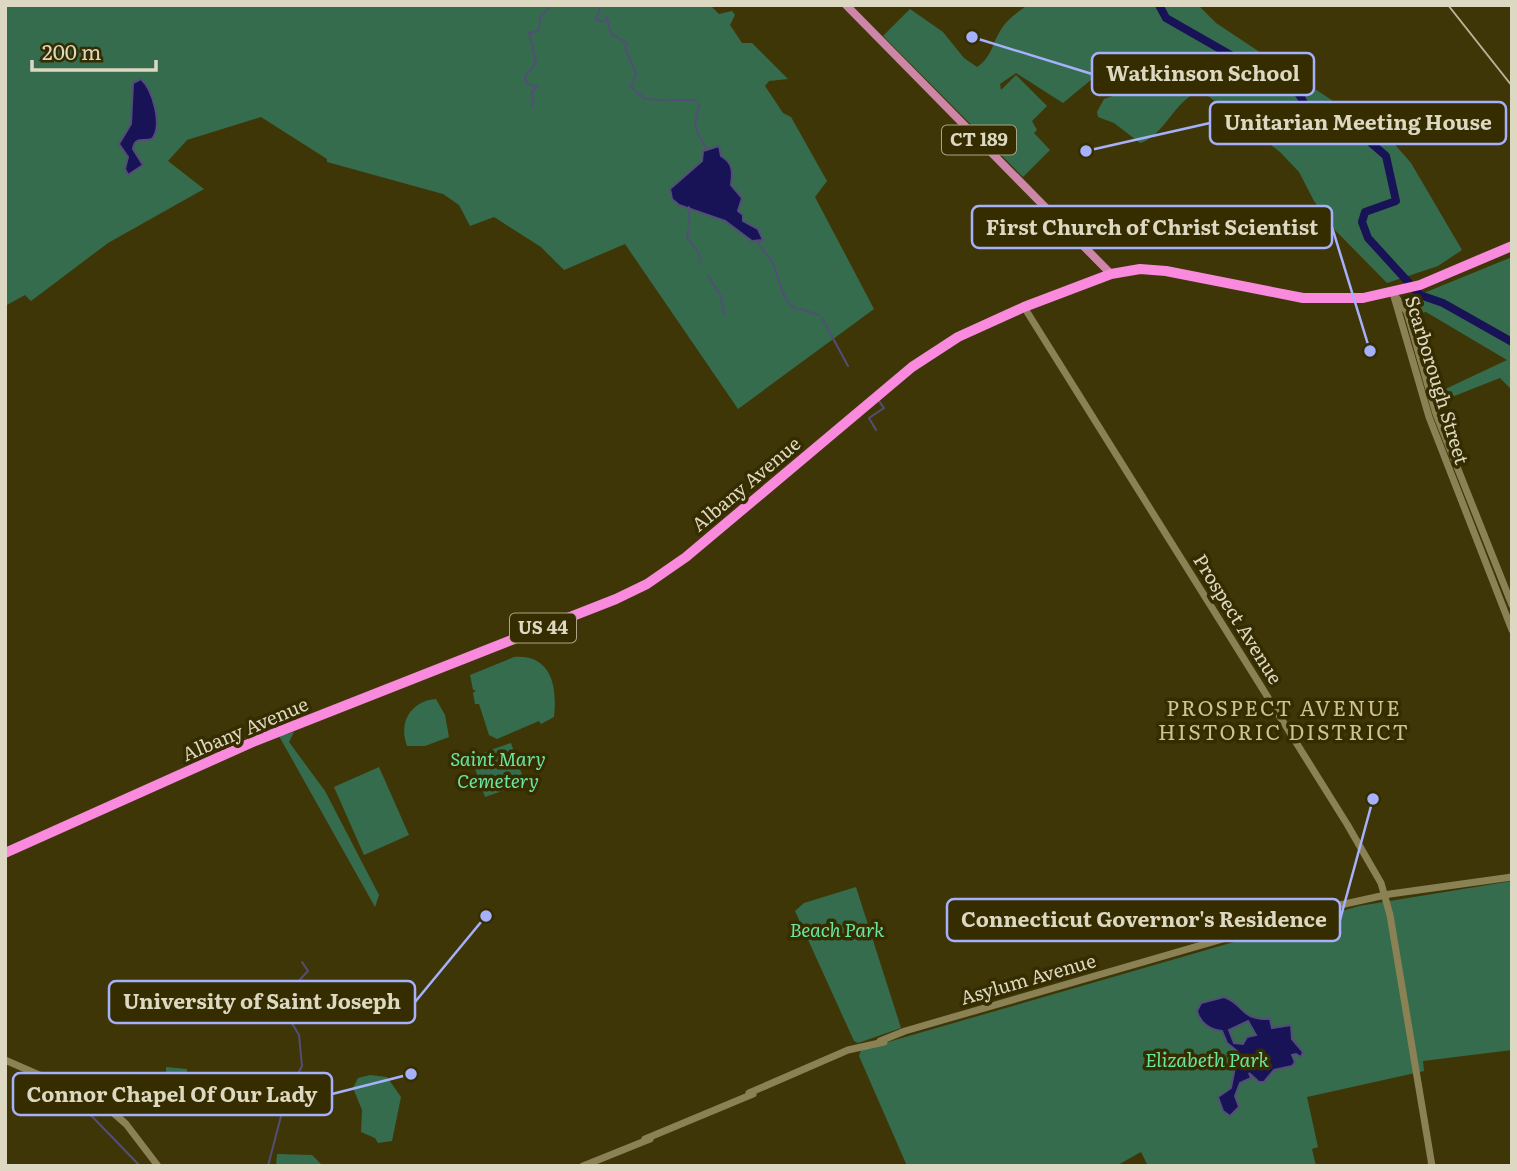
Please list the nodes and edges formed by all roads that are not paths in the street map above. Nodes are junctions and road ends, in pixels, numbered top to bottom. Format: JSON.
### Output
{"nodes":[{"id":1,"x":846,"y":5,"type":"edge"},
{"id":2,"x":1512,"y":246,"type":"edge"},
{"id":3,"x":1111,"y":274,"type":"junction"},
{"id":4,"x":1393,"y":293,"type":"junction"},
{"id":5,"x":1024,"y":307,"type":"junction"},
{"id":6,"x":1508,"y":603,"type":"edge"},
{"id":7,"x":1512,"y":630,"type":"edge"},
{"id":8,"x":5,"y":853,"type":"edge"},
{"id":9,"x":1512,"y":877,"type":"edge"},
{"id":10,"x":1386,"y":895,"type":"junction"},
{"id":11,"x":5,"y":1060,"type":"edge"},
{"id":12,"x":158,"y":1166,"type":"edge"},
{"id":13,"x":583,"y":1166,"type":"edge"},
{"id":14,"x":1432,"y":1166,"type":"edge"}],
"edges":[{"from":1,"to":3,"type":"main road","number":"CT 189"},
{"from":2,"to":4,"type":"highway","name":"Albany Avenue","number":"US 44"},
{"from":3,"to":4,"type":"highway","name":"Albany Avenue","number":"US 44"},
{"from":3,"to":5,"type":"highway","name":"Albany Avenue","number":"US 44"},
{"from":4,"to":6,"type":"main road","name":"Scarborough Street"},
{"from":5,"to":8,"type":"highway","name":"Albany Avenue","number":"US 44"},
{"from":5,"to":10,"type":"main road","name":"Prospect Avenue"},
{"from":6,"to":7,"type":"main road","name":"Scarborough Street"},
{"from":9,"to":10,"type":"main road","name":"Asylum Avenue"},
{"from":10,"to":13,"type":"main road","name":"Asylum Avenue"},
{"from":10,"to":14,"type":"main road","name":"Prospect Avenue"},
{"from":11,"to":12,"type":"main road"}]}
